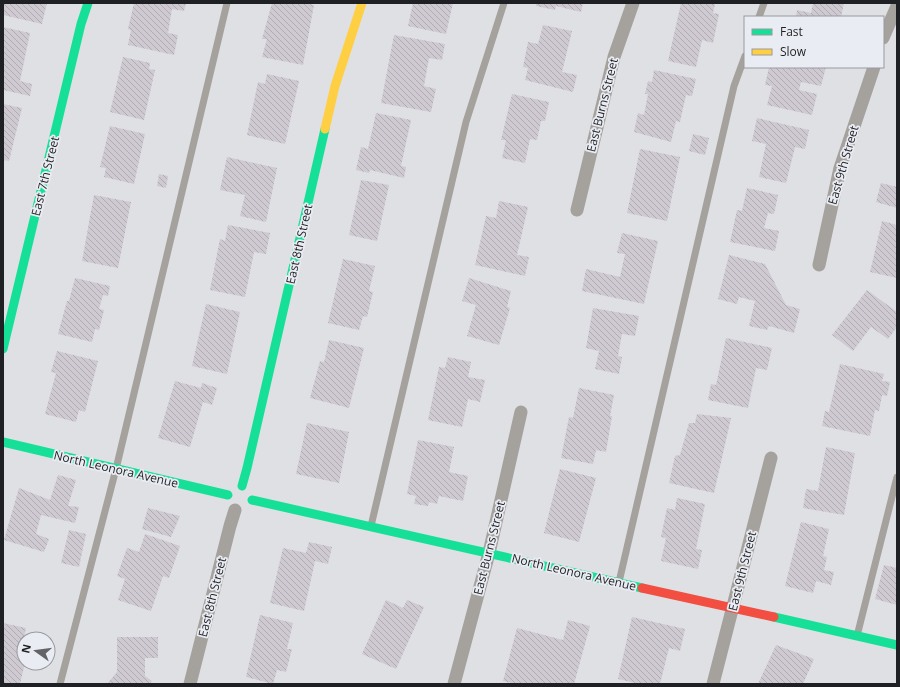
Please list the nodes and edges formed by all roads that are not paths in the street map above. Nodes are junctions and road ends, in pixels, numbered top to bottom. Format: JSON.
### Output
{"nodes":[{"id":1,"x":88,"y":3,"type":"edge"},
{"id":2,"x":227,"y":3,"type":"edge"},
{"id":3,"x":362,"y":3,"type":"edge"},
{"id":4,"x":504,"y":3,"type":"edge"},
{"id":5,"x":633,"y":3,"type":"edge"},
{"id":6,"x":764,"y":3,"type":"edge"},
{"id":7,"x":897,"y":6,"type":"edge"},
{"id":8,"x":759,"y":16,"type":"edge"},
{"id":9,"x":884,"y":36,"type":"edge"},
{"id":10,"x":744,"y":59,"type":"edge"},
{"id":11,"x":874,"y":68,"type":"edge"},
{"id":12,"x":577,"y":210,"type":"dead end"},
{"id":13,"x":819,"y":265,"type":"dead end"},
{"id":14,"x":3,"y":349,"type":"edge"},
{"id":15,"x":522,"y":412,"type":"dead end"},
{"id":16,"x":3,"y":442,"type":"edge"},
{"id":17,"x":771,"y":458,"type":"dead end"},
{"id":18,"x":116,"y":469,"type":"junction"},
{"id":19,"x":897,"y":477,"type":"edge"},
{"id":20,"x":242,"y":486,"type":"junction"},
{"id":21,"x":228,"y":495,"type":"junction"},
{"id":22,"x":252,"y":500,"type":"junction"},
{"id":23,"x":235,"y":510,"type":"junction"},
{"id":24,"x":370,"y":527,"type":"junction"},
{"id":25,"x":489,"y":553,"type":"junction"},
{"id":26,"x":619,"y":582,"type":"junction"},
{"id":27,"x":733,"y":608,"type":"junction"},
{"id":28,"x":858,"y":636,"type":"junction"},
{"id":29,"x":897,"y":645,"type":"edge"},
{"id":30,"x":60,"y":684,"type":"edge"},
{"id":31,"x":190,"y":684,"type":"edge"},
{"id":32,"x":454,"y":684,"type":"edge"},
{"id":33,"x":713,"y":684,"type":"edge"}],
"edges":[{"from":1,"to":14,"type":"street","name":"East 7th Street"},
{"from":2,"to":18,"type":"lane"},
{"from":3,"to":20,"type":"street","name":"East 8th Street"},
{"from":4,"to":24,"type":"lane"},
{"from":5,"to":12,"type":"street","name":"East Burns Street"},
{"from":6,"to":8,"type":"lane"},
{"from":7,"to":9,"type":"street"},
{"from":10,"to":26,"type":"lane"},
{"from":11,"to":13,"type":"street","name":"East 9th Street"},
{"from":15,"to":25,"type":"street","name":"East Burns Street"},
{"from":16,"to":18,"type":"street","name":"North Leonora Avenue"},
{"from":17,"to":27,"type":"street","name":"East 9th Street"},
{"from":18,"to":21,"type":"street","name":"North Leonora Avenue"},
{"from":18,"to":30,"type":"lane"},
{"from":19,"to":28,"type":"lane"},
{"from":20,"to":21,"type":"street"},
{"from":20,"to":22,"type":"street"},
{"from":21,"to":23,"type":"street"},
{"from":22,"to":23,"type":"street"},
{"from":22,"to":24,"type":"street","name":"North Leonora Avenue"},
{"from":23,"to":31,"type":"street","name":"East 8th Street"},
{"from":24,"to":25,"type":"street","name":"North Leonora Avenue"},
{"from":25,"to":26,"type":"street","name":"North Leonora Avenue"},
{"from":25,"to":32,"type":"street","name":"East Burns Street"},
{"from":26,"to":27,"type":"street","name":"North Leonora Avenue"},
{"from":27,"to":28,"type":"street","name":"North Leonora Avenue"},
{"from":27,"to":33,"type":"street","name":"East 9th Street"},
{"from":28,"to":29,"type":"street","name":"North Leonora Avenue"}]}
